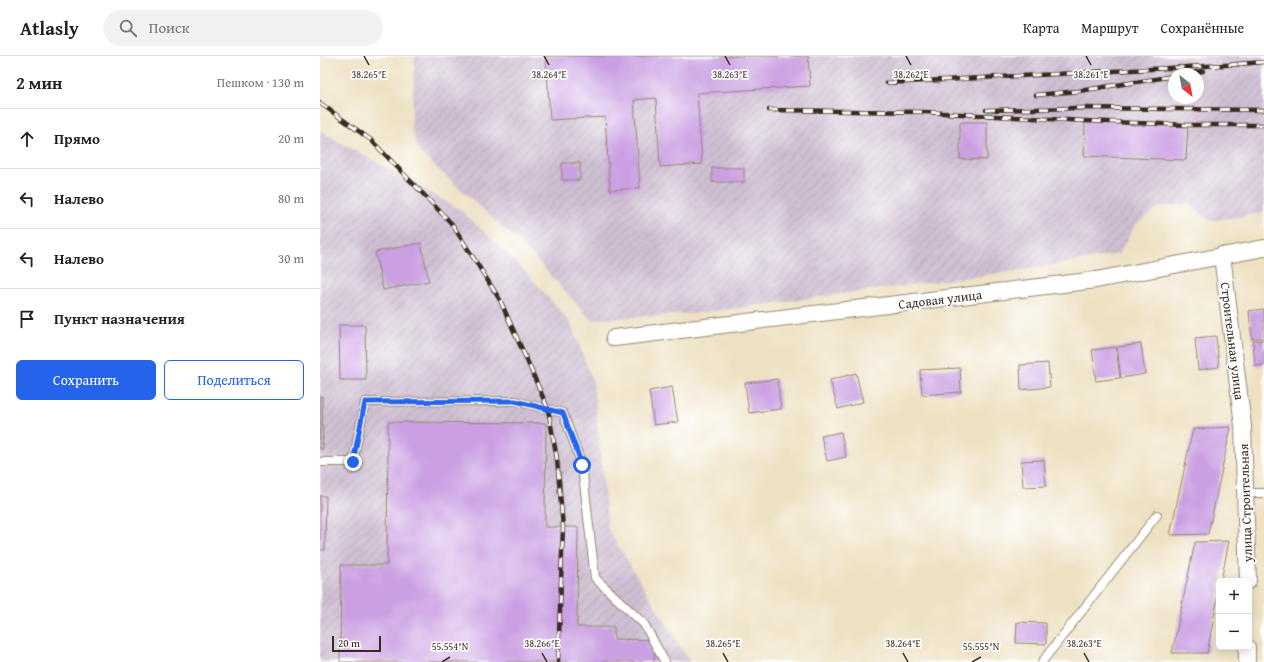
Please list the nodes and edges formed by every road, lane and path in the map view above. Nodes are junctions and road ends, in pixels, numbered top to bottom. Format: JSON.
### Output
{"nodes":[{"id":1,"x":1264,"y":248,"type":"edge"},
{"id":2,"x":1222,"y":255,"type":"junction"},
{"id":3,"x":614,"y":338,"type":"dead end"},
{"id":4,"x":1243,"y":426,"type":"joint"},
{"id":5,"x":320,"y":462,"type":"edge"},
{"id":6,"x":1245,"y":493,"type":"junction"},
{"id":7,"x":1264,"y":493,"type":"edge"},
{"id":8,"x":1157,"y":515,"type":"dead end"},
{"id":9,"x":1248,"y":578,"type":"edge"},
{"id":10,"x":1247,"y":650,"type":"edge"},
{"id":11,"x":665,"y":662,"type":"edge"},
{"id":12,"x":1042,"y":662,"type":"edge"},
{"id":13,"x":1247,"y":662,"type":"edge"}],
"edges":[{"from":1,"to":2,"type":"street","name":"Садовая улица"},
{"from":2,"to":3,"type":"street","name":"Садовая улица"},
{"from":2,"to":4,"type":"street","name":"Строительная улица"},
{"from":4,"to":6,"type":"street","name":"улица Строительная"},
{"from":5,"to":11,"type":"lane"},
{"from":6,"to":7,"type":"lane"},
{"from":6,"to":9,"type":"street","name":"улица Строительная"},
{"from":8,"to":12,"type":"lane"},
{"from":10,"to":13,"type":"street"}]}
